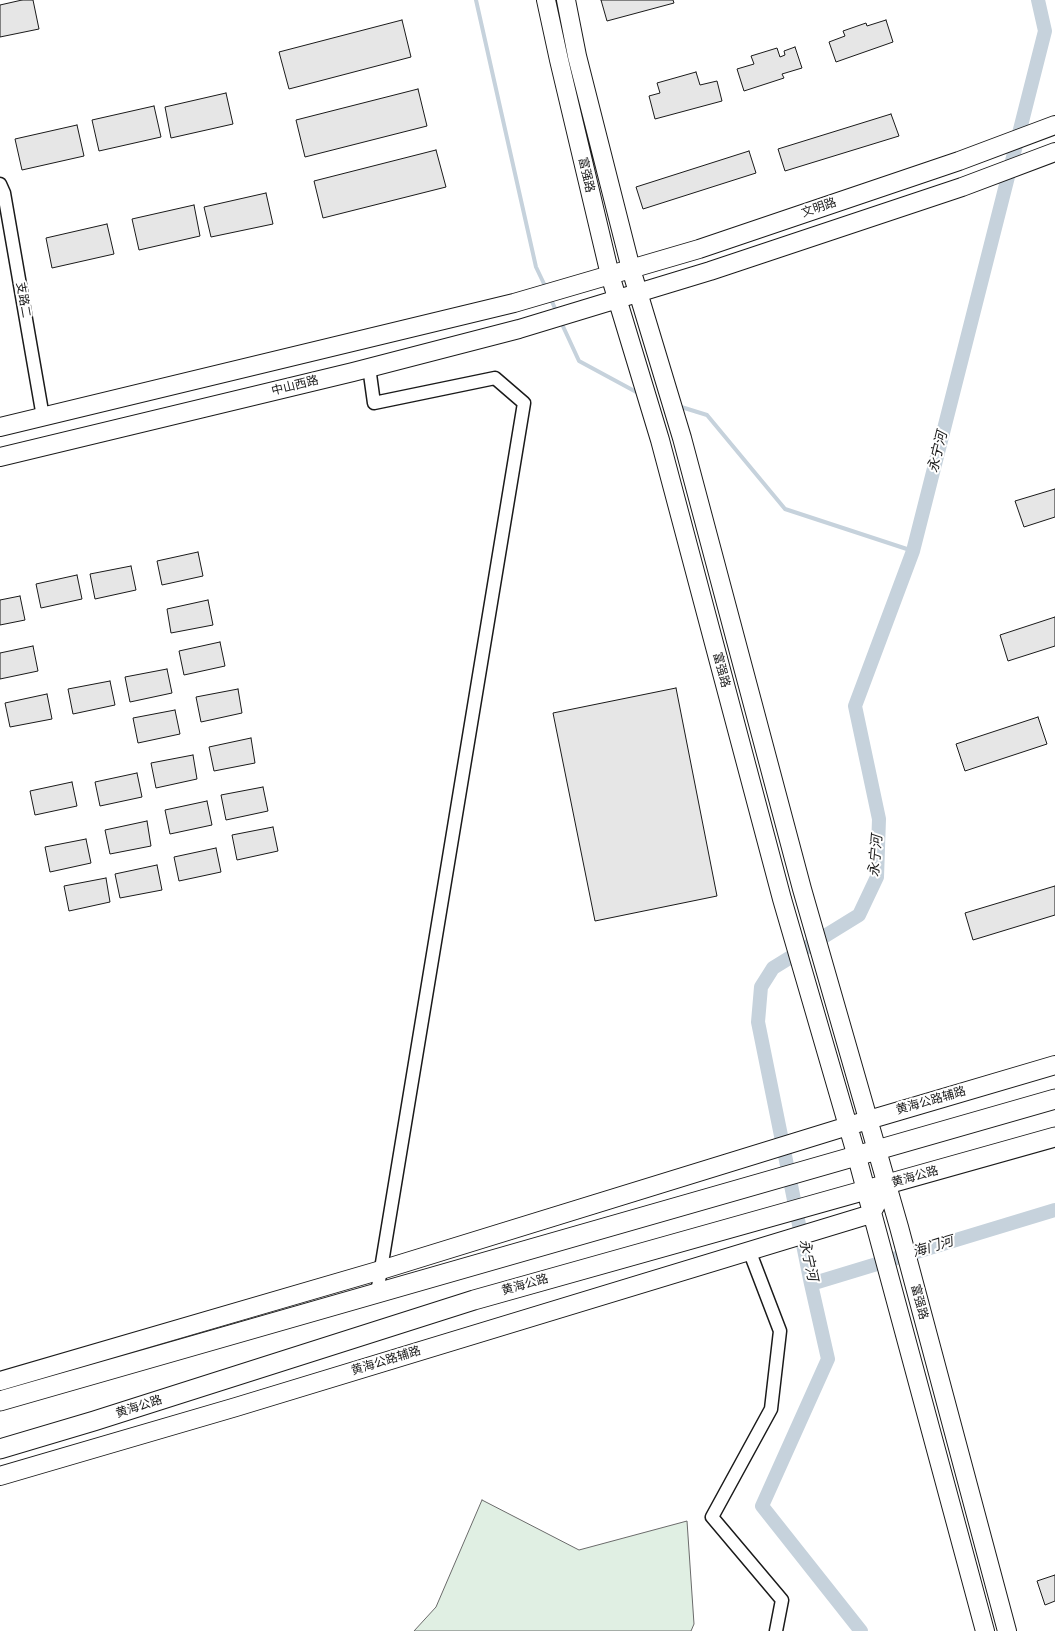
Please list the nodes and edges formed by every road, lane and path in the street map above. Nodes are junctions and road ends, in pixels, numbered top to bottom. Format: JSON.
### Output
{"nodes":[{"id":1,"x":546,"y":0,"type":"edge"},
{"id":2,"x":566,"y":0,"type":"edge"},
{"id":3,"x":1055,"y":125,"type":"edge"},
{"id":4,"x":1055,"y":152,"type":"edge"},
{"id":5,"x":0,"y":184,"type":"edge"},
{"id":6,"x":631,"y":269,"type":"junction"},
{"id":7,"x":610,"y":275,"type":"junction"},
{"id":8,"x":639,"y":293,"type":"junction"},
{"id":9,"x":618,"y":299,"type":"junction"},
{"id":10,"x":588,"y":308,"type":"joint"},
{"id":11,"x":369,"y":367,"type":"junction"},
{"id":12,"x":43,"y":417,"type":"junction"},
{"id":13,"x":0,"y":427,"type":"edge"},
{"id":14,"x":0,"y":457,"type":"edge"},
{"id":15,"x":1055,"y":1065,"type":"edge"},
{"id":16,"x":1055,"y":1099,"type":"edge"},
{"id":17,"x":868,"y":1120,"type":"junction"},
{"id":18,"x":848,"y":1126,"type":"junction"},
{"id":19,"x":1055,"y":1137,"type":"edge"},
{"id":20,"x":877,"y":1151,"type":"junction"},
{"id":21,"x":857,"y":1157,"type":"junction"},
{"id":22,"x":887,"y":1184,"type":"junction"},
{"id":23,"x":866,"y":1191,"type":"junction"},
{"id":24,"x":872,"y":1214,"type":"junction"},
{"id":25,"x":749,"y":1250,"type":"junction"},
{"id":26,"x":381,"y":1270,"type":"junction"},
{"id":27,"x":377,"y":1293,"type":"junction"},
{"id":28,"x":0,"y":1381,"type":"edge"},
{"id":29,"x":0,"y":1401,"type":"edge"},
{"id":30,"x":0,"y":1449,"type":"edge"},
{"id":31,"x":0,"y":1476,"type":"edge"},
{"id":32,"x":776,"y":1631,"type":"edge"},
{"id":33,"x":985,"y":1631,"type":"edge"},
{"id":34,"x":1007,"y":1631,"type":"edge"}],
"edges":[{"from":1,"to":7,"type":"main road","name":"富强路"},
{"from":2,"to":6,"type":"main road","name":"富强路"},
{"from":3,"to":6,"type":"main road","name":"文明路"},
{"from":4,"to":8,"type":"main road","name":"文明路"},
{"from":5,"to":12,"type":"street","name":"支路二"},
{"from":6,"to":7,"type":"main road","name":"文明路"},
{"from":6,"to":8,"type":"main road","name":"富强路"},
{"from":7,"to":9,"type":"main road","name":"富强路"},
{"from":7,"to":12,"type":"main road","name":"文明路"},
{"from":8,"to":9,"type":"main road","name":"文明路"},
{"from":8,"to":17,"type":"main road","name":"富强路"},
{"from":9,"to":10,"type":"main road","name":"文明路"},
{"from":9,"to":18,"type":"main road","name":"富强路"},
{"from":10,"to":11,"type":"main road","name":"中山西路"},
{"from":11,"to":14,"type":"main road","name":"中山西路"},
{"from":11,"to":26,"type":"street"},
{"from":12,"to":13,"type":"main road"},
{"from":15,"to":17,"type":"main road","name":"黄海公路辅路"},
{"from":16,"to":20,"type":"main road"},
{"from":17,"to":18,"type":"main road","name":"黄海公路辅路"},
{"from":17,"to":20,"type":"main road","name":"富强路"},
{"from":18,"to":21,"type":"main road","name":"富强路"},
{"from":18,"to":26,"type":"main road","name":"黄海公路辅路"},
{"from":19,"to":22,"type":"main road","name":"黄海公路"},
{"from":20,"to":21,"type":"main road"},
{"from":20,"to":22,"type":"main road","name":"富强路"},
{"from":21,"to":23,"type":"main road","name":"富强路"},
{"from":21,"to":27,"type":"main road"},
{"from":22,"to":23,"type":"main road","name":"黄海公路"},
{"from":22,"to":24,"type":"main road"},
{"from":22,"to":34,"type":"main road","name":"富强路"},
{"from":23,"to":24,"type":"main road","name":"富强路"},
{"from":23,"to":30,"type":"main road","name":"黄海公路"},
{"from":24,"to":25,"type":"main road","name":"黄海公路辅路"},
{"from":24,"to":33,"type":"main road","name":"富强路"},
{"from":25,"to":31,"type":"main road","name":"黄海公路辅路"},
{"from":25,"to":32,"type":"street"},
{"from":26,"to":27,"type":"street"},
{"from":26,"to":28,"type":"main road"},
{"from":27,"to":29,"type":"main road"}]}
